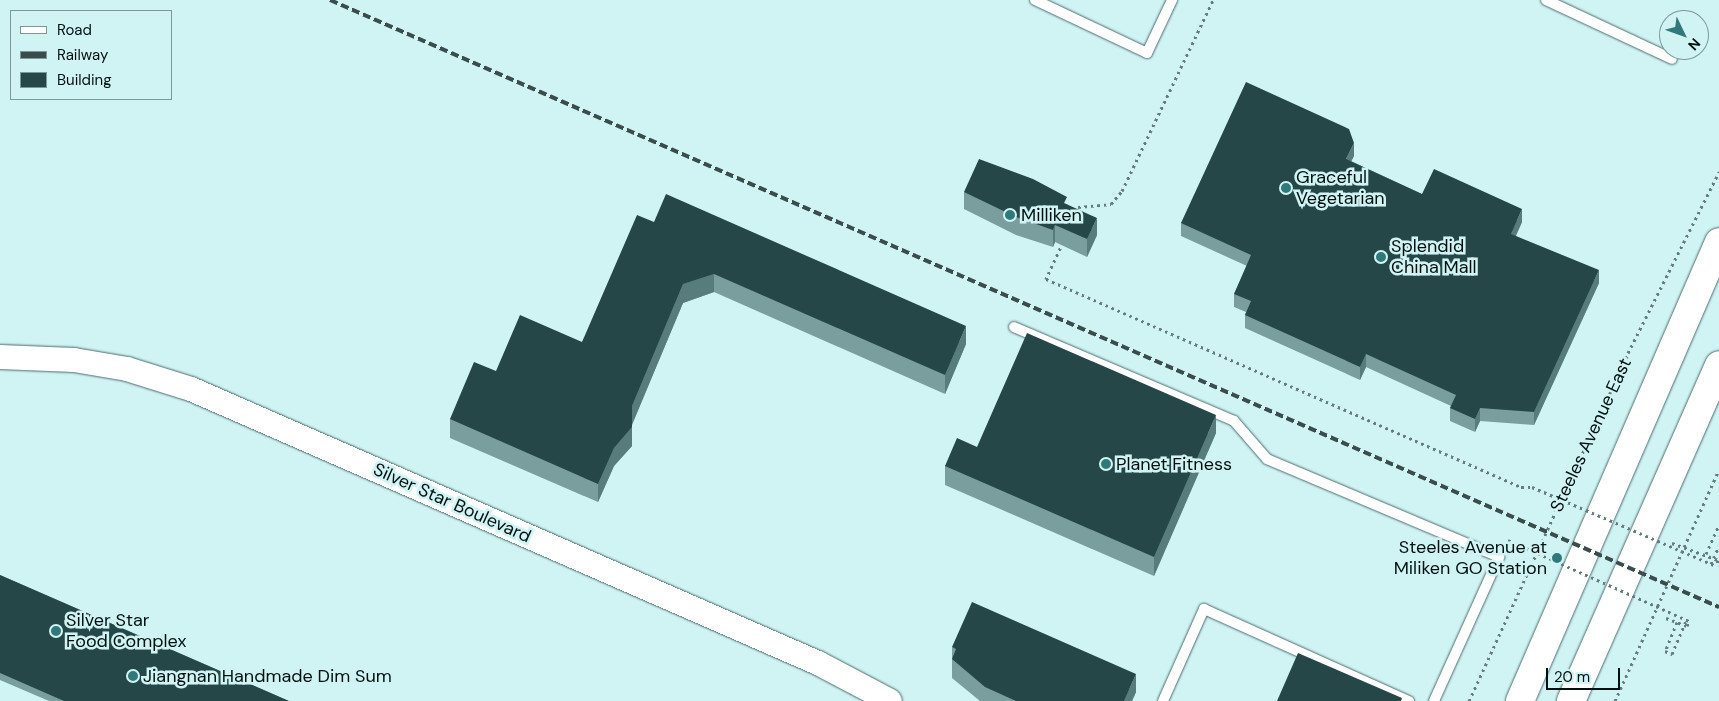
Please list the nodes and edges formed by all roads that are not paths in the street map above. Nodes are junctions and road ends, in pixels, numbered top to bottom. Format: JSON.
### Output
{"nodes":[{"id":1,"x":1035,"y":0,"type":"edge"},
{"id":2,"x":1172,"y":0,"type":"edge"},
{"id":3,"x":1546,"y":0,"type":"edge"},
{"id":4,"x":1659,"y":53,"type":"edge"},
{"id":5,"x":1719,"y":242,"type":"edge"},
{"id":6,"x":1014,"y":327,"type":"dead end"},
{"id":7,"x":0,"y":357,"type":"edge"},
{"id":8,"x":1719,"y":365,"type":"edge"},
{"id":9,"x":890,"y":701,"type":"edge"},
{"id":10,"x":1163,"y":701,"type":"edge"},
{"id":11,"x":1409,"y":701,"type":"edge"},
{"id":12,"x":1434,"y":701,"type":"edge"},
{"id":13,"x":1520,"y":701,"type":"edge"},
{"id":14,"x":1571,"y":701,"type":"edge"}],
"edges":[{"from":1,"to":2,"type":"lane"},
{"from":3,"to":4,"type":"lane"},
{"from":5,"to":13,"type":"main road"},
{"from":6,"to":12,"type":"lane"},
{"from":7,"to":9,"type":"street","name":"Silver Star Boulevard"},
{"from":8,"to":14,"type":"main road"},
{"from":10,"to":11,"type":"lane"}]}
